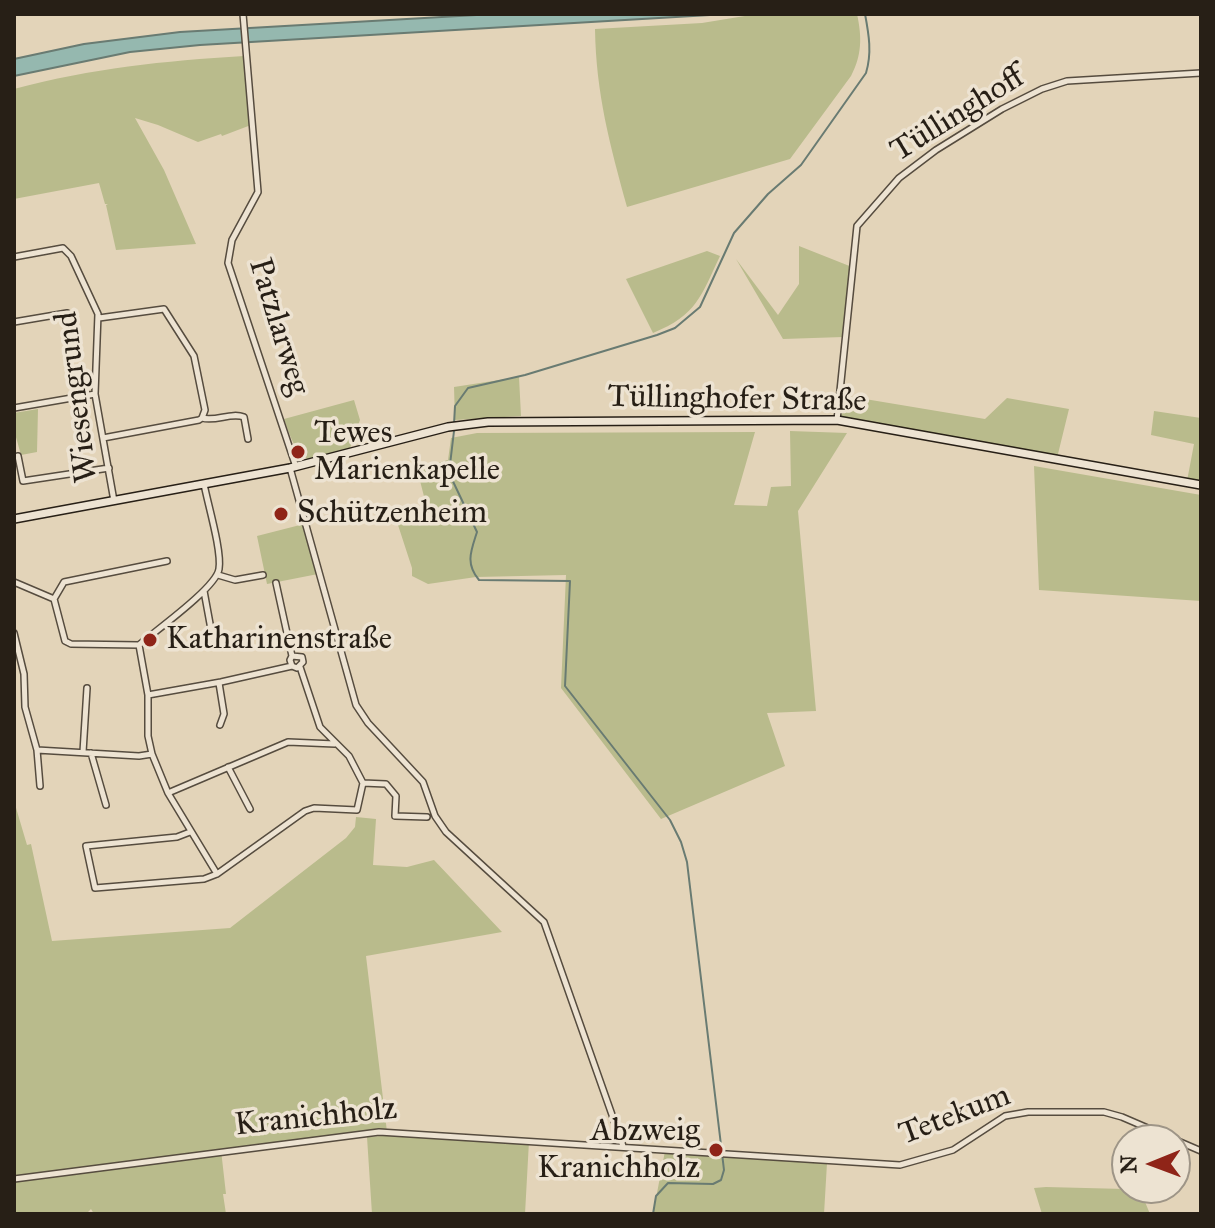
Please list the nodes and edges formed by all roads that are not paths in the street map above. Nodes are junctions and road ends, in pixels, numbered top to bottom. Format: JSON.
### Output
{"nodes":[{"id":1,"x":243,"y":16,"type":"edge"},
{"id":2,"x":1201,"y":73,"type":"edge"},
{"id":3,"x":14,"y":257,"type":"edge"},
{"id":4,"x":67,"y":313,"type":"dead end"},
{"id":5,"x":99,"y":318,"type":"junction"},
{"id":6,"x":14,"y":322,"type":"edge"},
{"id":7,"x":95,"y":394,"type":"junction"},
{"id":8,"x":14,"y":408,"type":"edge"},
{"id":9,"x":202,"y":418,"type":"junction"},
{"id":10,"x":837,"y":420,"type":"junction"},
{"id":11,"x":103,"y":438,"type":"junction"},
{"id":12,"x":248,"y":439,"type":"dead end"},
{"id":13,"x":18,"y":456,"type":"dead end"},
{"id":14,"x":293,"y":467,"type":"junction"},
{"id":15,"x":109,"y":468,"type":"junction"},
{"id":16,"x":204,"y":484,"type":"junction"},
{"id":17,"x":1201,"y":485,"type":"edge"},
{"id":18,"x":114,"y":501,"type":"junction"},
{"id":19,"x":14,"y":519,"type":"edge"},
{"id":20,"x":167,"y":561,"type":"dead end"},
{"id":21,"x":218,"y":575,"type":"junction"},
{"id":22,"x":263,"y":575,"type":"dead end"},
{"id":23,"x":14,"y":582,"type":"edge"},
{"id":24,"x":276,"y":583,"type":"dead end"},
{"id":25,"x":204,"y":591,"type":"junction"},
{"id":26,"x":54,"y":599,"type":"junction"},
{"id":27,"x":14,"y":633,"type":"edge"},
{"id":28,"x":213,"y":640,"type":"dead end"},
{"id":29,"x":15,"y":641,"type":"edge"},
{"id":30,"x":139,"y":645,"type":"junction"},
{"id":31,"x":292,"y":656,"type":"junction"},
{"id":32,"x":292,"y":666,"type":"junction"},
{"id":33,"x":300,"y":667,"type":"junction"},
{"id":34,"x":219,"y":683,"type":"junction"},
{"id":35,"x":87,"y":688,"type":"dead end"},
{"id":36,"x":148,"y":695,"type":"junction"},
{"id":37,"x":220,"y":725,"type":"dead end"},
{"id":38,"x":320,"y":727,"type":"junction"},
{"id":39,"x":315,"y":743,"type":"junction"},
{"id":40,"x":336,"y":744,"type":"junction"},
{"id":41,"x":37,"y":750,"type":"junction"},
{"id":42,"x":83,"y":752,"type":"junction"},
{"id":43,"x":91,"y":753,"type":"junction"},
{"id":44,"x":152,"y":754,"type":"junction"},
{"id":45,"x":228,"y":767,"type":"junction"},
{"id":46,"x":363,"y":783,"type":"junction"},
{"id":47,"x":40,"y":786,"type":"dead end"},
{"id":48,"x":168,"y":793,"type":"junction"},
{"id":49,"x":106,"y":805,"type":"dead end"},
{"id":50,"x":250,"y":809,"type":"dead end"},
{"id":51,"x":427,"y":817,"type":"dead end"},
{"id":52,"x":190,"y":832,"type":"junction"},
{"id":53,"x":217,"y":874,"type":"junction"},
{"id":54,"x":623,"y":1146,"type":"junction"},
{"id":55,"x":1201,"y":1151,"type":"edge"},
{"id":56,"x":14,"y":1179,"type":"edge"}],
"edges":[{"from":1,"to":14,"type":"street","name":"Patzlarweg"},
{"from":2,"to":10,"type":"street","name":"Tüllinghoff"},
{"from":3,"to":5,"type":"street","name":"Wiesengrund"},
{"from":4,"to":6,"type":"street"},
{"from":5,"to":7,"type":"street","name":"Wiesengrund"},
{"from":5,"to":9,"type":"street"},
{"from":7,"to":8,"type":"street"},
{"from":7,"to":11,"type":"street","name":"Wiesengrund"},
{"from":9,"to":11,"type":"street"},
{"from":9,"to":12,"type":"street"},
{"from":10,"to":14,"type":"main road","name":"Tüllinghofer Straße"},
{"from":10,"to":17,"type":"main road","name":"Tüllinghofer Straße"},
{"from":11,"to":15,"type":"street","name":"Wiesengrund"},
{"from":13,"to":15,"type":"street"},
{"from":14,"to":16,"type":"main road"},
{"from":14,"to":54,"type":"street"},
{"from":15,"to":18,"type":"street","name":"Wiesengrund"},
{"from":16,"to":18,"type":"main road"},
{"from":16,"to":21,"type":"street"},
{"from":18,"to":19,"type":"main road"},
{"from":20,"to":26,"type":"street"},
{"from":21,"to":22,"type":"street"},
{"from":21,"to":25,"type":"street"},
{"from":23,"to":26,"type":"street"},
{"from":24,"to":31,"type":"street"},
{"from":25,"to":28,"type":"street"},
{"from":25,"to":30,"type":"street"},
{"from":26,"to":30,"type":"street"},
{"from":27,"to":29,"type":"street"},
{"from":29,"to":41,"type":"street"},
{"from":30,"to":36,"type":"street"},
{"from":31,"to":32,"type":"street"},
{"from":31,"to":33,"type":"street"},
{"from":32,"to":33,"type":"street"},
{"from":32,"to":34,"type":"street"},
{"from":33,"to":38,"type":"street"},
{"from":34,"to":36,"type":"street"},
{"from":34,"to":37,"type":"street"},
{"from":35,"to":42,"type":"street"},
{"from":36,"to":44,"type":"street"},
{"from":38,"to":39,"type":"street"},
{"from":38,"to":40,"type":"street"},
{"from":39,"to":40,"type":"street"},
{"from":39,"to":45,"type":"street"},
{"from":40,"to":46,"type":"street"},
{"from":41,"to":42,"type":"street"},
{"from":41,"to":47,"type":"street"},
{"from":42,"to":43,"type":"street"},
{"from":43,"to":44,"type":"street"},
{"from":43,"to":49,"type":"street"},
{"from":44,"to":48,"type":"street"},
{"from":45,"to":48,"type":"street"},
{"from":45,"to":50,"type":"street"},
{"from":46,"to":51,"type":"street"},
{"from":46,"to":53,"type":"street"},
{"from":48,"to":52,"type":"street"},
{"from":52,"to":53,"type":"street"},
{"from":52,"to":53,"type":"street"},
{"from":54,"to":55,"type":"street","name":"Tetekum"},
{"from":54,"to":56,"type":"street","name":"Kranichholz"}]}
